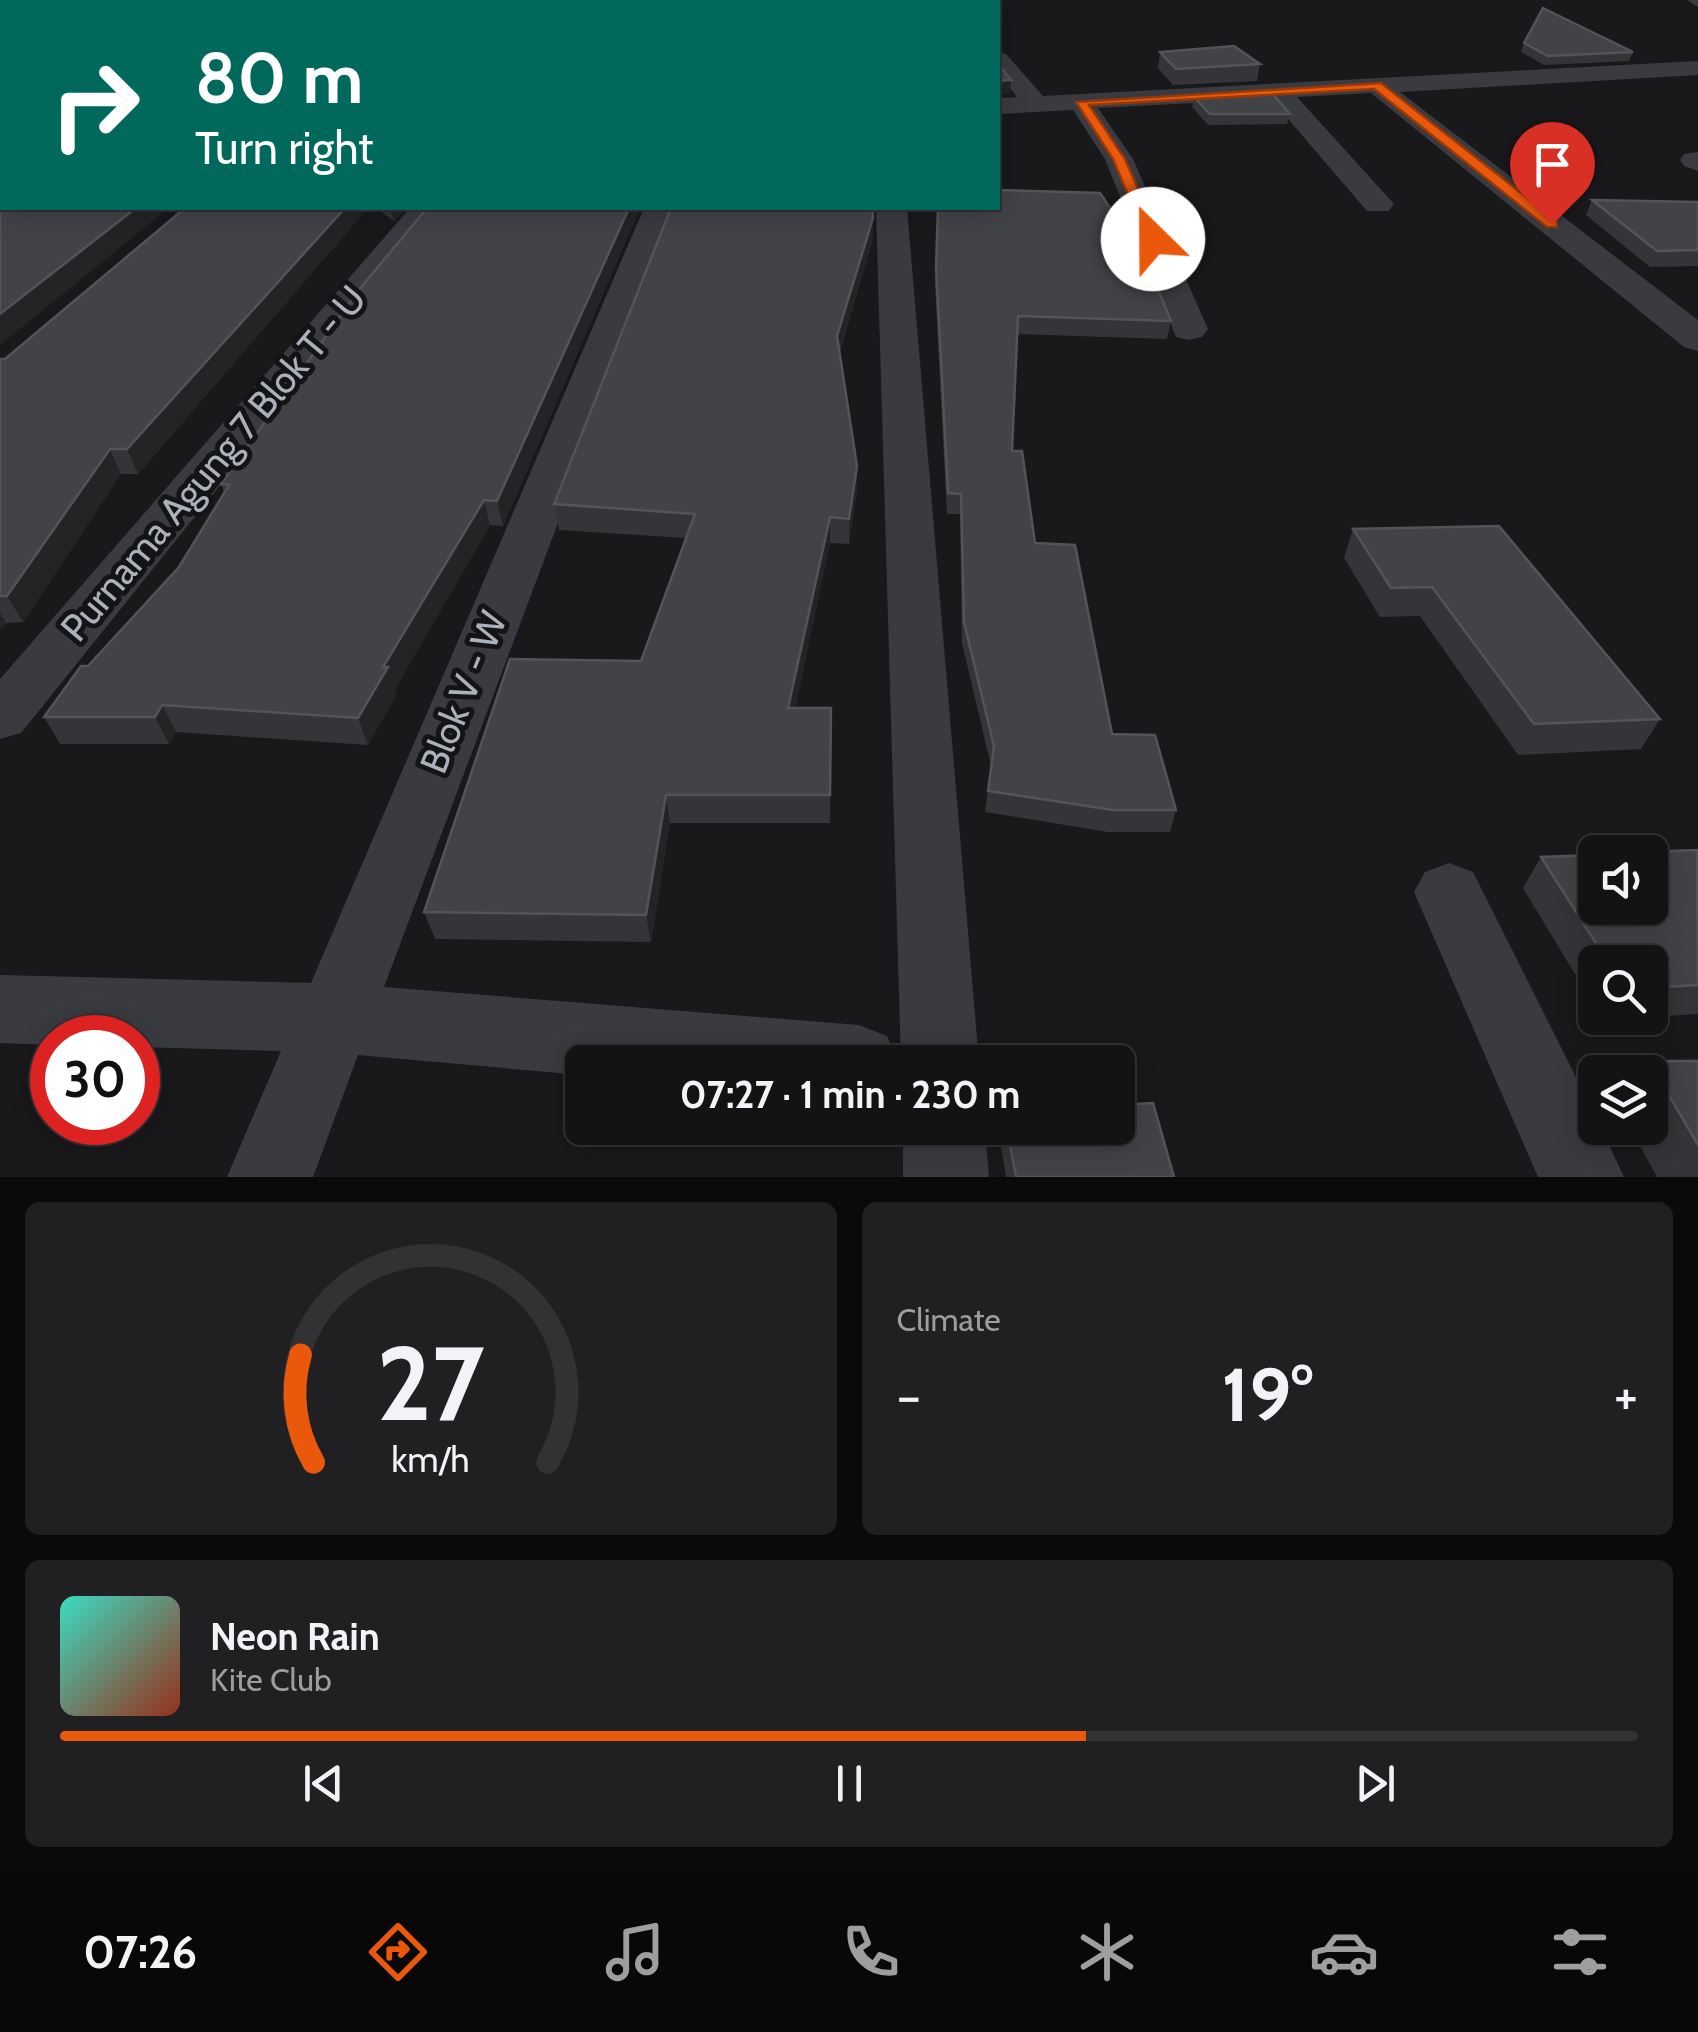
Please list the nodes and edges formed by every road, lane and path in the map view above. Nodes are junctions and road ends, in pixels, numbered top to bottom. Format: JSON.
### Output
{"nodes":[{"id":1,"x":1000,"y":61,"type":"edge"},
{"id":2,"x":1698,"y":68,"type":"edge"},
{"id":3,"x":1377,"y":86,"type":"junction"},
{"id":4,"x":1278,"y":91,"type":"junction"},
{"id":5,"x":1081,"y":102,"type":"junction"},
{"id":6,"x":1036,"y":104,"type":"junction"},
{"id":7,"x":1000,"y":106,"type":"edge"},
{"id":8,"x":1378,"y":204,"type":"dead end"},
{"id":9,"x":425,"y":210,"type":"edge"},
{"id":10,"x":659,"y":210,"type":"edge"},
{"id":11,"x":891,"y":210,"type":"edge"},
{"id":12,"x":1189,"y":329,"type":"dead end"},
{"id":13,"x":1698,"y":339,"type":"edge"},
{"id":14,"x":0,"y":718,"type":"edge"},
{"id":15,"x":1449,"y":892,"type":"dead end"},
{"id":16,"x":0,"y":1009,"type":"edge"},
{"id":17,"x":331,"y":1018,"type":"junction"},
{"id":18,"x":655,"y":1045,"type":"edge"},
{"id":19,"x":939,"y":1045,"type":"edge"},
{"id":20,"x":945,"y":1145,"type":"edge"},
{"id":21,"x":270,"y":1177,"type":"edge"},
{"id":22,"x":946,"y":1177,"type":"edge"},
{"id":23,"x":1582,"y":1177,"type":"edge"}],
"edges":[{"from":1,"to":6,"type":"street"},
{"from":2,"to":3,"type":"street"},
{"from":3,"to":4,"type":"street"},
{"from":3,"to":13,"type":"street"},
{"from":4,"to":5,"type":"street"},
{"from":4,"to":8,"type":"street"},
{"from":5,"to":6,"type":"street"},
{"from":5,"to":12,"type":"street"},
{"from":6,"to":7,"type":"street"},
{"from":9,"to":14,"type":"street","name":"Purnama Agung 7 Blok T - U"},
{"from":10,"to":17,"type":"street","name":"Blok V - W"},
{"from":11,"to":19,"type":"street"},
{"from":15,"to":23,"type":"street"},
{"from":16,"to":17,"type":"street"},
{"from":17,"to":18,"type":"street"},
{"from":17,"to":21,"type":"street","name":"Blok V - W"},
{"from":20,"to":22,"type":"street"}]}
